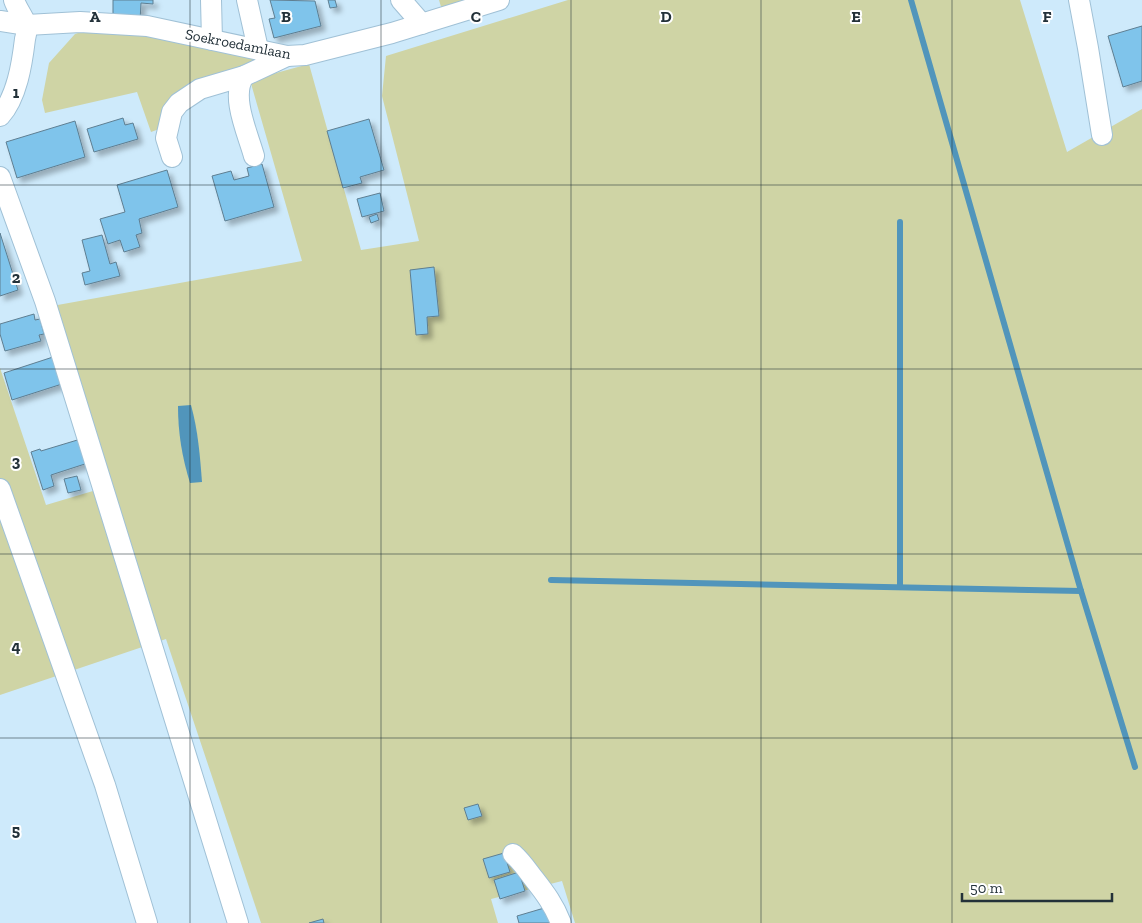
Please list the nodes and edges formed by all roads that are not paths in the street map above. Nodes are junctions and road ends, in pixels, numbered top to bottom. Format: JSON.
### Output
{"nodes":[{"id":1,"x":14,"y":0,"type":"edge"},
{"id":2,"x":211,"y":0,"type":"edge"},
{"id":3,"x":247,"y":0,"type":"edge"},
{"id":4,"x":401,"y":0,"type":"edge"},
{"id":5,"x":499,"y":0,"type":"edge"},
{"id":6,"x":1078,"y":0,"type":"edge"},
{"id":7,"x":0,"y":21,"type":"edge"},
{"id":8,"x":422,"y":24,"type":"junction"},
{"id":9,"x":27,"y":26,"type":"junction"},
{"id":10,"x":212,"y":40,"type":"junction"},
{"id":11,"x":258,"y":49,"type":"junction"},
{"id":12,"x":286,"y":56,"type":"junction"},
{"id":13,"x":244,"y":76,"type":"junction"},
{"id":14,"x":0,"y":116,"type":"edge"},
{"id":15,"x":1102,"y":135,"type":"dead end"},
{"id":16,"x":254,"y":156,"type":"dead end"},
{"id":17,"x":172,"y":157,"type":"dead end"},
{"id":18,"x":0,"y":177,"type":"edge"},
{"id":19,"x":0,"y":489,"type":"edge"},
{"id":20,"x":513,"y":854,"type":"dead end"},
{"id":21,"x":147,"y":923,"type":"edge"},
{"id":22,"x":238,"y":923,"type":"edge"},
{"id":23,"x":560,"y":923,"type":"edge"}],
"edges":[{"from":1,"to":9,"type":"street"},
{"from":2,"to":10,"type":"street"},
{"from":3,"to":11,"type":"street"},
{"from":4,"to":8,"type":"street"},
{"from":5,"to":8,"type":"street","name":"Soekroedamlaan"},
{"from":6,"to":15,"type":"street"},
{"from":7,"to":9,"type":"street","name":"Soekroedamlaan"},
{"from":8,"to":12,"type":"street","name":"Soekroedamlaan"},
{"from":9,"to":10,"type":"street","name":"Soekroedamlaan"},
{"from":9,"to":14,"type":"street"},
{"from":10,"to":11,"type":"street","name":"Soekroedamlaan"},
{"from":11,"to":12,"type":"street","name":"Soekroedamlaan"},
{"from":12,"to":13,"type":"street"},
{"from":13,"to":16,"type":"street"},
{"from":13,"to":17,"type":"street"},
{"from":18,"to":22,"type":"street"},
{"from":19,"to":21,"type":"street"},
{"from":20,"to":23,"type":"street"}]}
